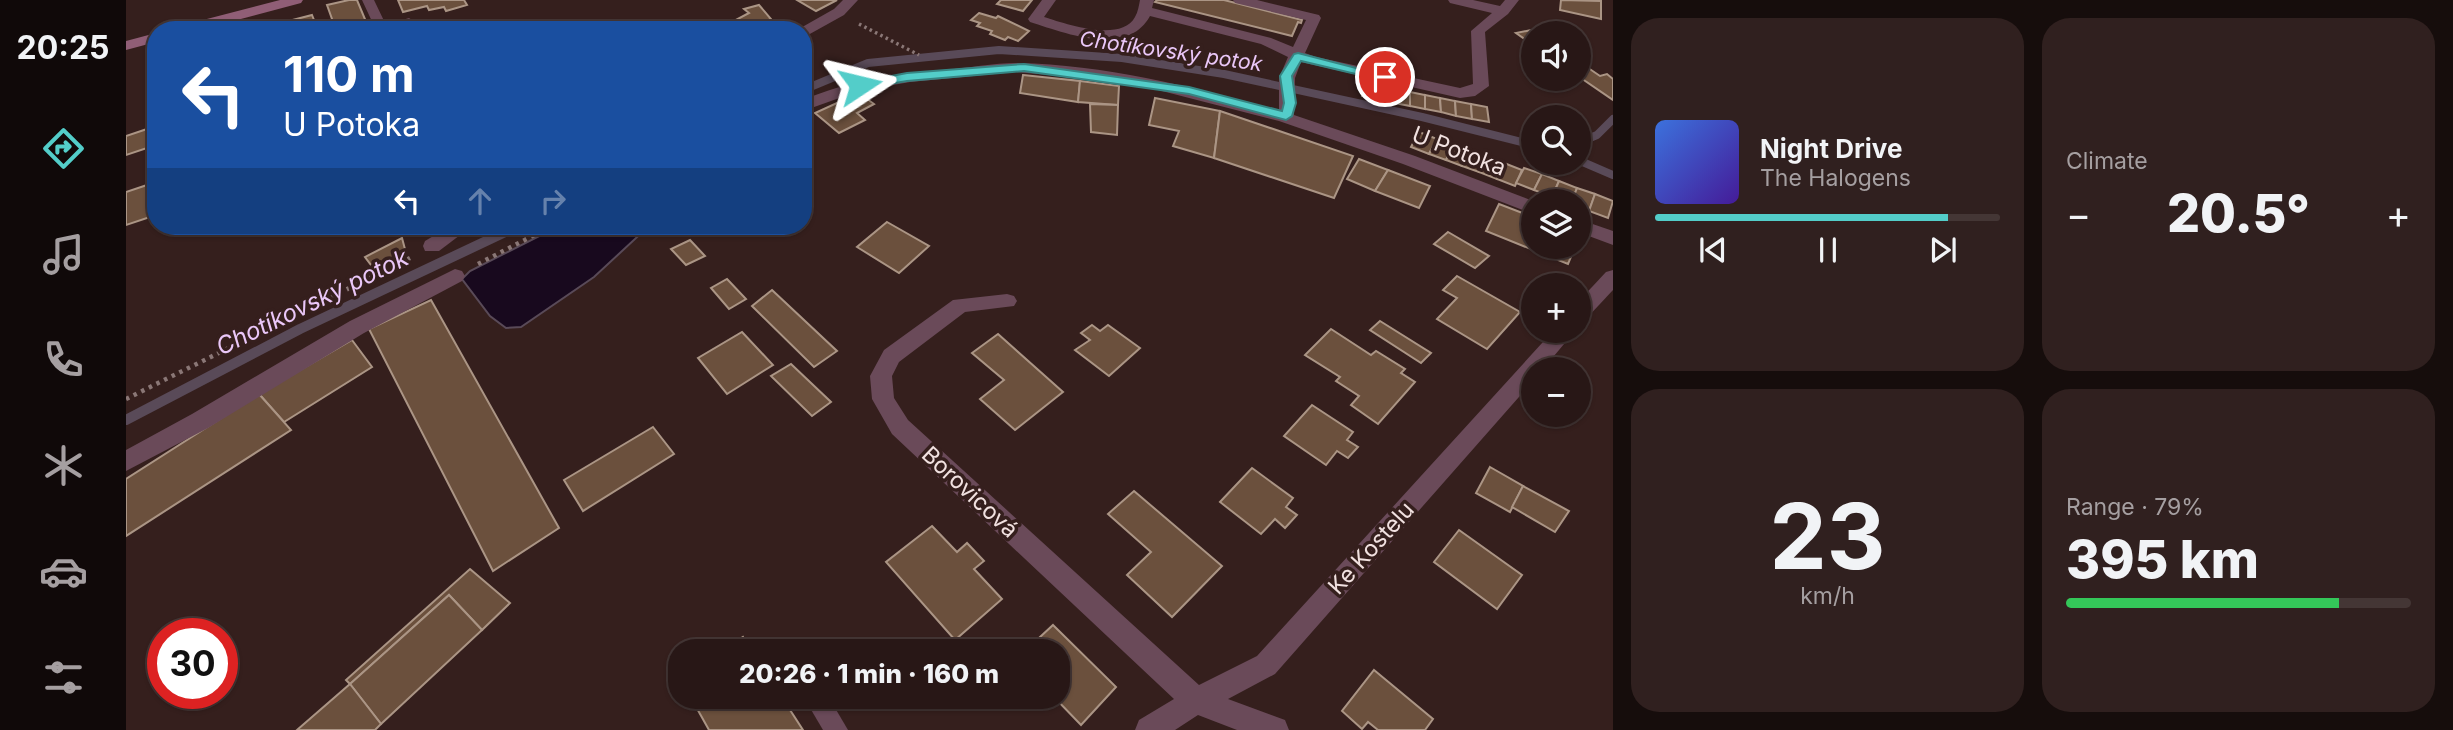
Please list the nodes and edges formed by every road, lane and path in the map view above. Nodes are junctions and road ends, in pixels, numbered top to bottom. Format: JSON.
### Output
{"nodes":[{"id":1,"x":296,"y":0,"type":"edge"},
{"id":2,"x":368,"y":0,"type":"edge"},
{"id":3,"x":851,"y":0,"type":"edge"},
{"id":4,"x":1049,"y":0,"type":"edge"},
{"id":5,"x":1240,"y":0,"type":"edge"},
{"id":6,"x":1455,"y":0,"type":"edge"},
{"id":7,"x":1147,"y":6,"type":"edge"},
{"id":8,"x":1507,"y":6,"type":"edge"},
{"id":9,"x":839,"y":12,"type":"junction"},
{"id":10,"x":216,"y":21,"type":"edge"},
{"id":11,"x":378,"y":21,"type":"edge"},
{"id":12,"x":812,"y":27,"type":"edge"},
{"id":13,"x":147,"y":40,"type":"edge"},
{"id":14,"x":126,"y":46,"type":"edge"},
{"id":15,"x":915,"y":53,"type":"dead end"},
{"id":16,"x":1298,"y":56,"type":"junction"},
{"id":17,"x":812,"y":102,"type":"edge"},
{"id":18,"x":1288,"y":109,"type":"junction"},
{"id":19,"x":1521,"y":203,"type":"edge"},
{"id":20,"x":1591,"y":230,"type":"edge"},
{"id":21,"x":449,"y":235,"type":"edge"},
{"id":22,"x":535,"y":235,"type":"edge"},
{"id":23,"x":1613,"y":238,"type":"edge"},
{"id":24,"x":432,"y":246,"type":"joint"},
{"id":25,"x":455,"y":276,"type":"joint"},
{"id":26,"x":1613,"y":277,"type":"edge"},
{"id":27,"x":1007,"y":301,"type":"dead end"},
{"id":28,"x":1591,"y":301,"type":"edge"},
{"id":29,"x":1554,"y":343,"type":"edge"},
{"id":30,"x":126,"y":400,"type":"edge"},
{"id":31,"x":126,"y":461,"type":"edge"},
{"id":32,"x":1196,"y":701,"type":"junction"},
{"id":33,"x":822,"y":709,"type":"edge"},
{"id":34,"x":836,"y":730,"type":"edge"},
{"id":35,"x":1149,"y":730,"type":"edge"},
{"id":36,"x":1275,"y":730,"type":"edge"}],
"edges":[{"from":1,"to":10,"type":"street"},
{"from":2,"to":11,"type":"lane"},
{"from":3,"to":9,"type":"street"},
{"from":4,"to":7,"type":"street"},
{"from":5,"to":16,"type":"street"},
{"from":6,"to":8,"type":"street"},
{"from":7,"to":16,"type":"street"},
{"from":8,"to":16,"type":"street"},
{"from":9,"to":12,"type":"street"},
{"from":9,"to":15,"type":"path"},
{"from":13,"to":14,"type":"street"},
{"from":16,"to":18,"type":"street"},
{"from":17,"to":18,"type":"street","name":"U Potoka"},
{"from":18,"to":19,"type":"street","name":"U Potoka"},
{"from":20,"to":23,"type":"street"},
{"from":21,"to":24,"type":"street"},
{"from":22,"to":25,"type":"path"},
{"from":24,"to":30,"type":"path"},
{"from":25,"to":31,"type":"street"},
{"from":26,"to":28,"type":"street"},
{"from":27,"to":32,"type":"street","name":"Borovicová"},
{"from":29,"to":32,"type":"street","name":"Ke Kostelu"},
{"from":32,"to":35,"type":"street","name":"Ke Kostelu"},
{"from":32,"to":36,"type":"street"},
{"from":33,"to":34,"type":"lane"}]}
